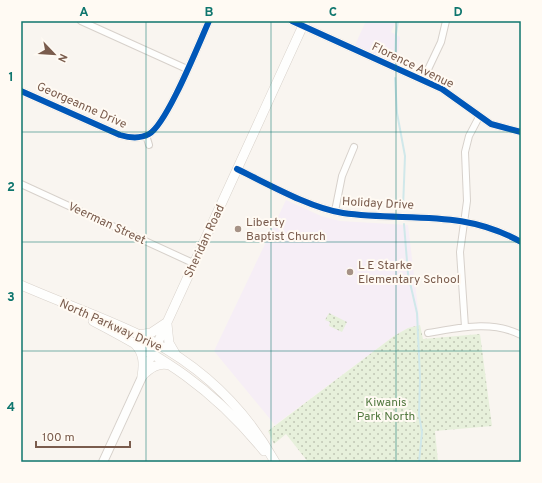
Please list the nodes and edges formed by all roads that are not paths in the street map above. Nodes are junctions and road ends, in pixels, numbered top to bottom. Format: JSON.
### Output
{"nodes":[{"id":1,"x":81,"y":21,"type":"edge"},
{"id":2,"x":209,"y":21,"type":"edge"},
{"id":3,"x":292,"y":21,"type":"edge"},
{"id":4,"x":446,"y":21,"type":"edge"},
{"id":5,"x":304,"y":23,"type":"edge"},
{"id":6,"x":187,"y":69,"type":"junction"},
{"id":7,"x":423,"y":80,"type":"junction"},
{"id":8,"x":21,"y":90,"type":"edge"},
{"id":9,"x":479,"y":117,"type":"junction"},
{"id":10,"x":521,"y":132,"type":"edge"},
{"id":11,"x":146,"y":136,"type":"junction"},
{"id":12,"x":150,"y":145,"type":"dead end"},
{"id":13,"x":354,"y":147,"type":"dead end"},
{"id":14,"x":237,"y":169,"type":"junction"},
{"id":15,"x":21,"y":184,"type":"edge"},
{"id":16,"x":335,"y":211,"type":"junction"},
{"id":17,"x":464,"y":221,"type":"junction"},
{"id":18,"x":521,"y":242,"type":"edge"},
{"id":19,"x":193,"y":264,"type":"junction"},
{"id":20,"x":21,"y":285,"type":"edge"},
{"id":21,"x":167,"y":322,"type":"junction"},
{"id":22,"x":465,"y":327,"type":"junction"},
{"id":23,"x":428,"y":333,"type":"dead end"},
{"id":24,"x":521,"y":335,"type":"edge"},
{"id":25,"x":136,"y":339,"type":"junction"},
{"id":26,"x":155,"y":349,"type":"junction"},
{"id":27,"x":178,"y":358,"type":"junction"},
{"id":28,"x":172,"y":366,"type":"junction"},
{"id":29,"x":142,"y":376,"type":"junction"},
{"id":30,"x":103,"y":462,"type":"edge"},
{"id":31,"x":272,"y":462,"type":"edge"},
{"id":32,"x":275,"y":462,"type":"edge"}],
"edges":[{"from":1,"to":6,"type":"street"},
{"from":2,"to":6,"type":"street"},
{"from":3,"to":5,"type":"street","name":"Florence Avenue"},
{"from":4,"to":7,"type":"street"},
{"from":5,"to":7,"type":"street","name":"Florence Avenue"},
{"from":5,"to":14,"type":"main road","name":"Sheridan Road"},
{"from":6,"to":11,"type":"street"},
{"from":7,"to":9,"type":"street","name":"Florence Avenue"},
{"from":8,"to":11,"type":"street","name":"Georgeanne Drive"},
{"from":9,"to":10,"type":"street","name":"Florence Avenue"},
{"from":9,"to":17,"type":"street"},
{"from":11,"to":12,"type":"street"},
{"from":13,"to":16,"type":"street"},
{"from":14,"to":16,"type":"street","name":"Holiday Drive"},
{"from":14,"to":19,"type":"main road","name":"Sheridan Road"},
{"from":15,"to":19,"type":"street","name":"Veerman Street"},
{"from":16,"to":17,"type":"street","name":"Holiday Drive"},
{"from":17,"to":18,"type":"street","name":"Holiday Drive"},
{"from":17,"to":22,"type":"street"},
{"from":19,"to":21,"type":"main road","name":"Sheridan Road"},
{"from":20,"to":25,"type":"main road","name":"North Parkway Drive"},
{"from":21,"to":25,"type":"main road"},
{"from":21,"to":26,"type":"main road","name":"Sheridan Road"},
{"from":21,"to":27,"type":"main road"},
{"from":22,"to":23,"type":"street"},
{"from":22,"to":24,"type":"street"},
{"from":25,"to":26,"type":"main road","name":"North Parkway Drive"},
{"from":25,"to":29,"type":"main road"},
{"from":26,"to":27,"type":"main road","name":"North Parkway Drive"},
{"from":26,"to":28,"type":"main road","name":"North Parkway Drive"},
{"from":26,"to":29,"type":"street","name":"Sheridan Road"},
{"from":27,"to":32,"type":"main road","name":"North Parkway Drive"},
{"from":28,"to":29,"type":"main road"},
{"from":28,"to":31,"type":"main road","name":"North Parkway Drive"},
{"from":29,"to":30,"type":"street","name":"Sheridan Road"}]}
